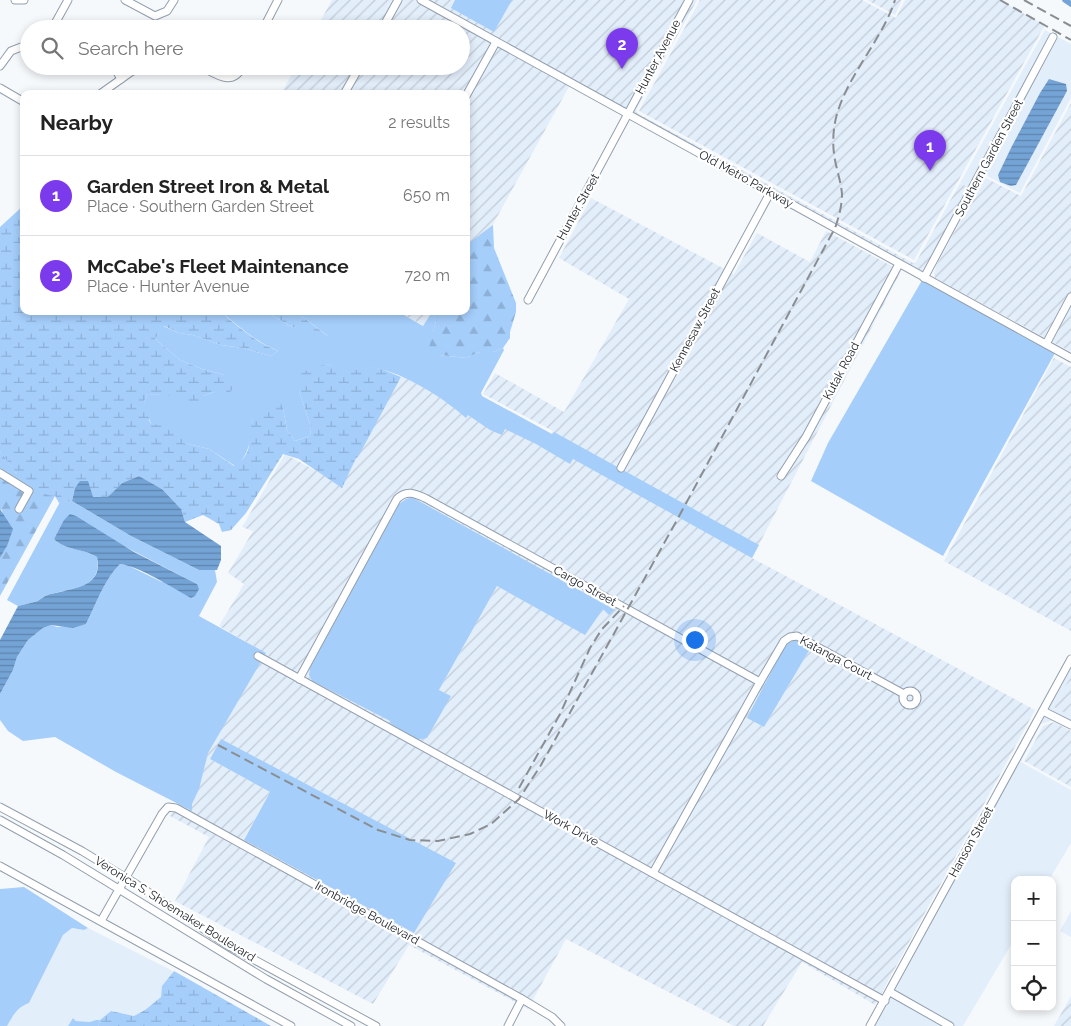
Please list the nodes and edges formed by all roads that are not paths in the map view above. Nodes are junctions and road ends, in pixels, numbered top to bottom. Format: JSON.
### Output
{"nodes":[{"id":1,"x":15,"y":0,"type":"edge"},
{"id":2,"x":24,"y":0,"type":"edge"},
{"id":3,"x":68,"y":0,"type":"edge"},
{"id":4,"x":125,"y":0,"type":"edge"},
{"id":5,"x":174,"y":0,"type":"edge"},
{"id":6,"x":278,"y":0,"type":"edge"},
{"id":7,"x":398,"y":0,"type":"edge"},
{"id":8,"x":421,"y":0,"type":"edge"},
{"id":9,"x":689,"y":0,"type":"edge"},
{"id":10,"x":57,"y":20,"type":"edge"},
{"id":11,"x":268,"y":20,"type":"edge"},
{"id":12,"x":387,"y":20,"type":"edge"},
{"id":13,"x":457,"y":20,"type":"edge"},
{"id":14,"x":470,"y":27,"type":"edge"},
{"id":15,"x":1053,"y":37,"type":"dead end"},
{"id":16,"x":496,"y":42,"type":"junction"},
{"id":17,"x":20,"y":48,"type":"edge"},
{"id":18,"x":0,"y":66,"type":"edge"},
{"id":19,"x":119,"y":75,"type":"edge"},
{"id":20,"x":128,"y":75,"type":"edge"},
{"id":21,"x":217,"y":75,"type":"edge"},
{"id":22,"x":237,"y":75,"type":"edge"},
{"id":23,"x":355,"y":75,"type":"edge"},
{"id":24,"x":121,"y":79,"type":"junction"},
{"id":25,"x":0,"y":88,"type":"edge"},
{"id":26,"x":106,"y":90,"type":"edge"},
{"id":27,"x":346,"y":90,"type":"edge"},
{"id":28,"x":469,"y":90,"type":"edge"},
{"id":29,"x":20,"y":100,"type":"edge"},
{"id":30,"x":629,"y":114,"type":"junction"},
{"id":31,"x":770,"y":192,"type":"junction"},
{"id":32,"x":899,"y":264,"type":"junction"},
{"id":33,"x":924,"y":278,"type":"junction"},
{"id":34,"x":1071,"y":297,"type":"edge"},
{"id":35,"x":528,"y":300,"type":"dead end"},
{"id":36,"x":1046,"y":344,"type":"junction"},
{"id":37,"x":1071,"y":358,"type":"edge"},
{"id":38,"x":621,"y":468,"type":"dead end"},
{"id":39,"x":0,"y":473,"type":"edge"},
{"id":40,"x":781,"y":476,"type":"dead end"},
{"id":41,"x":19,"y":509,"type":"dead end"},
{"id":42,"x":258,"y":656,"type":"dead end"},
{"id":43,"x":1071,"y":659,"type":"edge"},
{"id":44,"x":299,"y":679,"type":"junction"},
{"id":45,"x":760,"y":682,"type":"junction"},
{"id":46,"x":904,"y":694,"type":"dead end"},
{"id":47,"x":1043,"y":711,"type":"junction"},
{"id":48,"x":1071,"y":725,"type":"edge"},
{"id":49,"x":0,"y":807,"type":"edge"},
{"id":50,"x":0,"y":820,"type":"edge"},
{"id":51,"x":0,"y":866,"type":"edge"},
{"id":52,"x":653,"y":873,"type":"junction"},
{"id":53,"x":126,"y":878,"type":"junction"},
{"id":54,"x":120,"y":889,"type":"junction"},
{"id":55,"x":101,"y":921,"type":"junction"},
{"id":56,"x":890,"y":992,"type":"junction"},
{"id":57,"x":522,"y":999,"type":"junction"},
{"id":58,"x":885,"y":1000,"type":"junction"},
{"id":59,"x":291,"y":1026,"type":"edge"},
{"id":60,"x":351,"y":1026,"type":"edge"},
{"id":61,"x":376,"y":1026,"type":"edge"},
{"id":62,"x":508,"y":1026,"type":"edge"},
{"id":63,"x":561,"y":1026,"type":"edge"},
{"id":64,"x":870,"y":1026,"type":"edge"},
{"id":65,"x":950,"y":1026,"type":"edge"}],
"edges":[{"from":1,"to":2,"type":"street"},
{"from":3,"to":10,"type":"street"},
{"from":4,"to":5,"type":"street"},
{"from":6,"to":11,"type":"street"},
{"from":7,"to":12,"type":"street"},
{"from":8,"to":13,"type":"street","name":"Old Metro Parkway"},
{"from":9,"to":30,"type":"street","name":"Hunter Avenue"},
{"from":14,"to":16,"type":"street","name":"Old Metro Parkway"},
{"from":15,"to":33,"type":"street","name":"Southern Garden Street"},
{"from":16,"to":28,"type":"street"},
{"from":16,"to":30,"type":"street","name":"Old Metro Parkway"},
{"from":17,"to":18,"type":"street"},
{"from":19,"to":24,"type":"street"},
{"from":20,"to":24,"type":"street"},
{"from":21,"to":22,"type":"street"},
{"from":23,"to":27,"type":"street"},
{"from":24,"to":26,"type":"street"},
{"from":25,"to":29,"type":"street"},
{"from":30,"to":31,"type":"street","name":"Old Metro Parkway"},
{"from":30,"to":35,"type":"street","name":"Hunter Street"},
{"from":31,"to":32,"type":"street","name":"Old Metro Parkway"},
{"from":31,"to":38,"type":"street","name":"Kennesaw Street"},
{"from":32,"to":33,"type":"street","name":"Old Metro Parkway"},
{"from":32,"to":40,"type":"street","name":"Kutak Road"},
{"from":33,"to":36,"type":"street","name":"Old Metro Parkway"},
{"from":34,"to":36,"type":"street"},
{"from":36,"to":37,"type":"street","name":"Old Metro Parkway"},
{"from":39,"to":41,"type":"street"},
{"from":42,"to":44,"type":"street","name":"Work Drive"},
{"from":43,"to":47,"type":"street","name":"Hanson Street"},
{"from":44,"to":45,"type":"street","name":"Cargo Street"},
{"from":44,"to":52,"type":"street","name":"Work Drive"},
{"from":45,"to":46,"type":"street","name":"Katanga Court"},
{"from":45,"to":52,"type":"street"},
{"from":47,"to":48,"type":"street"},
{"from":47,"to":56,"type":"street","name":"Hanson Street"},
{"from":49,"to":53,"type":"street","name":"Veronica S. Shoemaker Boulevard"},
{"from":50,"to":54,"type":"street","name":"Veronica S. Shoemaker Boulevard"},
{"from":51,"to":55,"type":"street"},
{"from":52,"to":58,"type":"street","name":"Work Drive"},
{"from":53,"to":54,"type":"street"},
{"from":53,"to":57,"type":"street","name":"Ironbridge Boulevard"},
{"from":53,"to":61,"type":"street","name":"Veronica S. Shoemaker Boulevard"},
{"from":54,"to":55,"type":"street"},
{"from":54,"to":60,"type":"street","name":"Veronica S. Shoemaker Boulevard"},
{"from":55,"to":59,"type":"street"},
{"from":56,"to":58,"type":"street","name":"Hanson Street"},
{"from":56,"to":65,"type":"street"},
{"from":57,"to":62,"type":"street"},
{"from":57,"to":63,"type":"street","name":"Ironbridge Boulevard"},
{"from":58,"to":64,"type":"street","name":"Hanson Street"}]}
